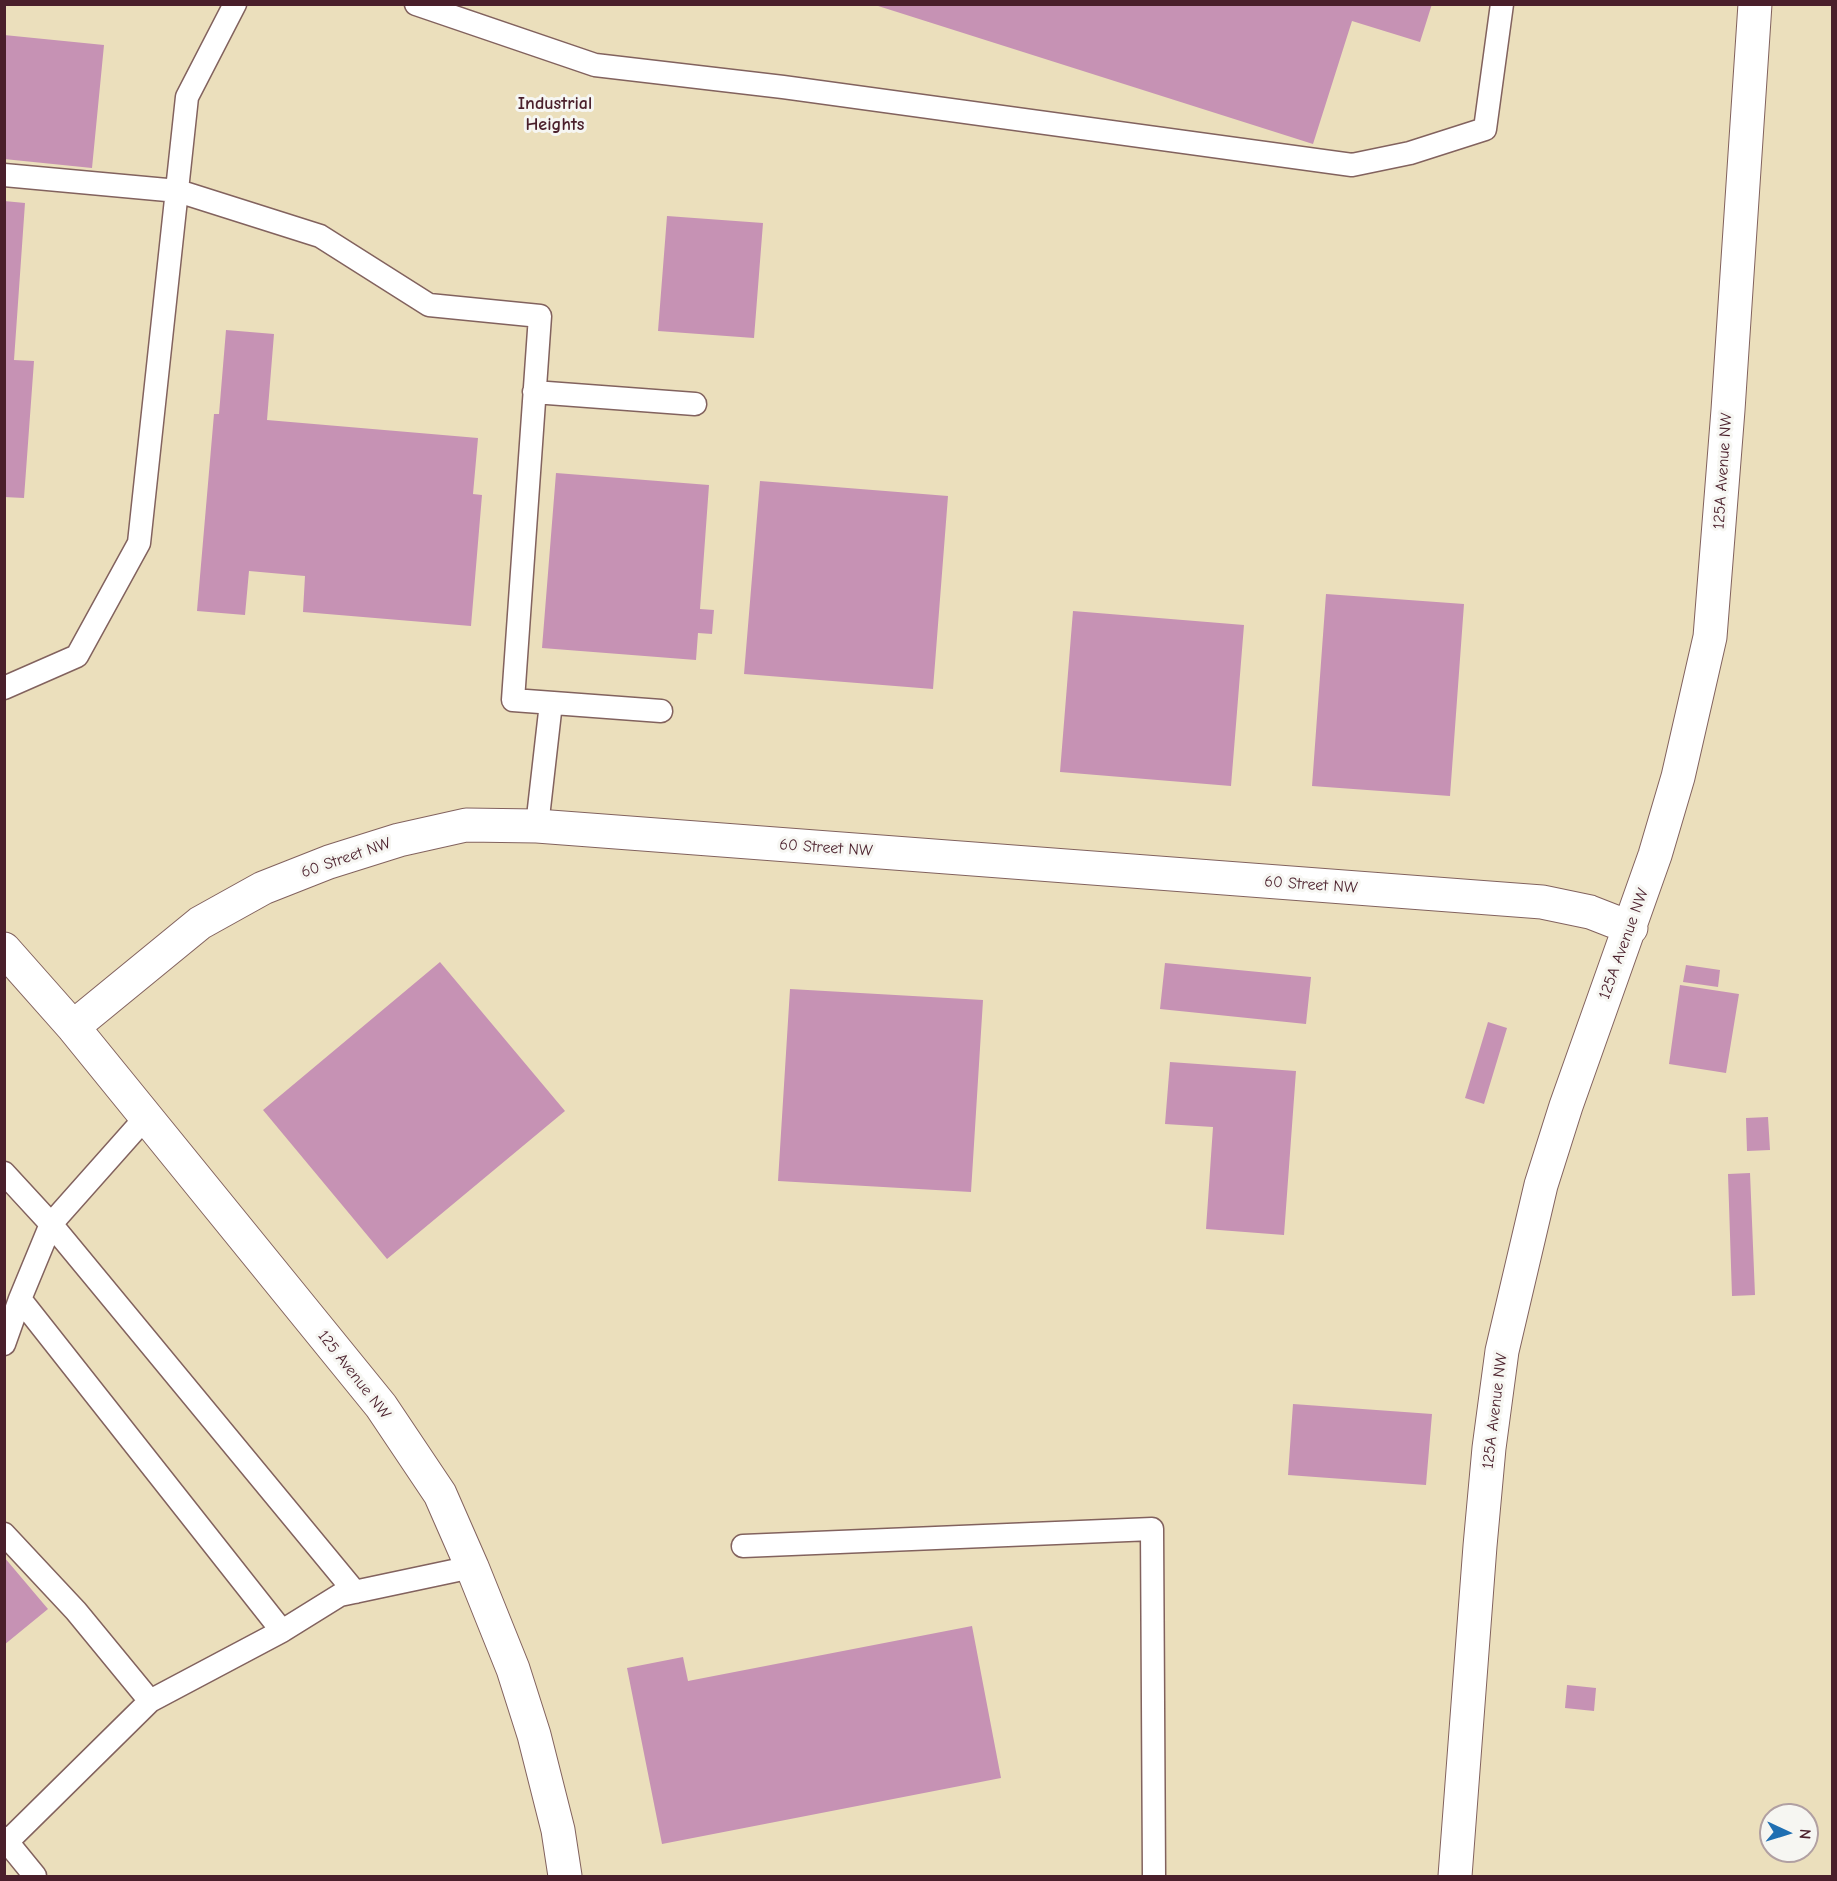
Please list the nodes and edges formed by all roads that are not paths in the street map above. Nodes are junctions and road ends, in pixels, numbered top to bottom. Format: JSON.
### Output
{"nodes":[{"id":1,"x":235,"y":4,"type":"edge"},
{"id":2,"x":416,"y":4,"type":"edge"},
{"id":3,"x":1502,"y":4,"type":"edge"},
{"id":4,"x":1755,"y":4,"type":"edge"},
{"id":5,"x":4,"y":175,"type":"edge"},
{"id":6,"x":178,"y":191,"type":"junction"},
{"id":7,"x":534,"y":392,"type":"junction"},
{"id":8,"x":695,"y":404,"type":"dead end"},
{"id":9,"x":4,"y":688,"type":"edge"},
{"id":10,"x":551,"y":703,"type":"junction"},
{"id":11,"x":661,"y":711,"type":"dead end"},
{"id":12,"x":537,"y":826,"type":"junction"},
{"id":13,"x":1631,"y":928,"type":"junction"},
{"id":14,"x":4,"y":949,"type":"edge"},
{"id":15,"x":73,"y":1027,"type":"junction"},
{"id":16,"x":146,"y":1117,"type":"junction"},
{"id":17,"x":5,"y":1174,"type":"edge"},
{"id":18,"x":51,"y":1224,"type":"junction"},
{"id":19,"x":20,"y":1299,"type":"junction"},
{"id":20,"x":4,"y":1344,"type":"edge"},
{"id":21,"x":4,"y":1534,"type":"edge"},
{"id":22,"x":743,"y":1546,"type":"dead end"},
{"id":23,"x":472,"y":1567,"type":"junction"},
{"id":24,"x":355,"y":1592,"type":"junction"},
{"id":25,"x":282,"y":1631,"type":"junction"},
{"id":26,"x":150,"y":1701,"type":"junction"},
{"id":27,"x":6,"y":1840,"type":"edge"},
{"id":28,"x":34,"y":1876,"type":"edge"},
{"id":29,"x":565,"y":1876,"type":"edge"},
{"id":30,"x":1154,"y":1876,"type":"edge"},
{"id":31,"x":1455,"y":1876,"type":"edge"}],
"edges":[{"from":1,"to":6,"type":"lane"},
{"from":2,"to":3,"type":"lane"},
{"from":4,"to":13,"type":"street","name":"125A Avenue NW"},
{"from":5,"to":6,"type":"lane"},
{"from":6,"to":7,"type":"lane"},
{"from":6,"to":9,"type":"lane"},
{"from":7,"to":8,"type":"lane"},
{"from":7,"to":10,"type":"lane"},
{"from":10,"to":11,"type":"lane"},
{"from":10,"to":12,"type":"lane"},
{"from":12,"to":13,"type":"street","name":"60 Street NW"},
{"from":12,"to":15,"type":"street","name":"60 Street NW"},
{"from":13,"to":31,"type":"street","name":"125A Avenue NW"},
{"from":14,"to":15,"type":"street","name":"125 Avenue NW"},
{"from":15,"to":16,"type":"street","name":"125 Avenue NW"},
{"from":16,"to":18,"type":"lane"},
{"from":16,"to":23,"type":"street","name":"125 Avenue NW"},
{"from":17,"to":18,"type":"lane"},
{"from":18,"to":19,"type":"lane"},
{"from":18,"to":24,"type":"lane"},
{"from":19,"to":20,"type":"lane"},
{"from":19,"to":25,"type":"lane"},
{"from":21,"to":26,"type":"lane"},
{"from":22,"to":30,"type":"lane"},
{"from":23,"to":24,"type":"lane"},
{"from":23,"to":29,"type":"street","name":"125 Avenue NW"},
{"from":24,"to":25,"type":"lane"},
{"from":25,"to":26,"type":"lane"},
{"from":26,"to":27,"type":"lane"},
{"from":27,"to":28,"type":"lane"}]}
